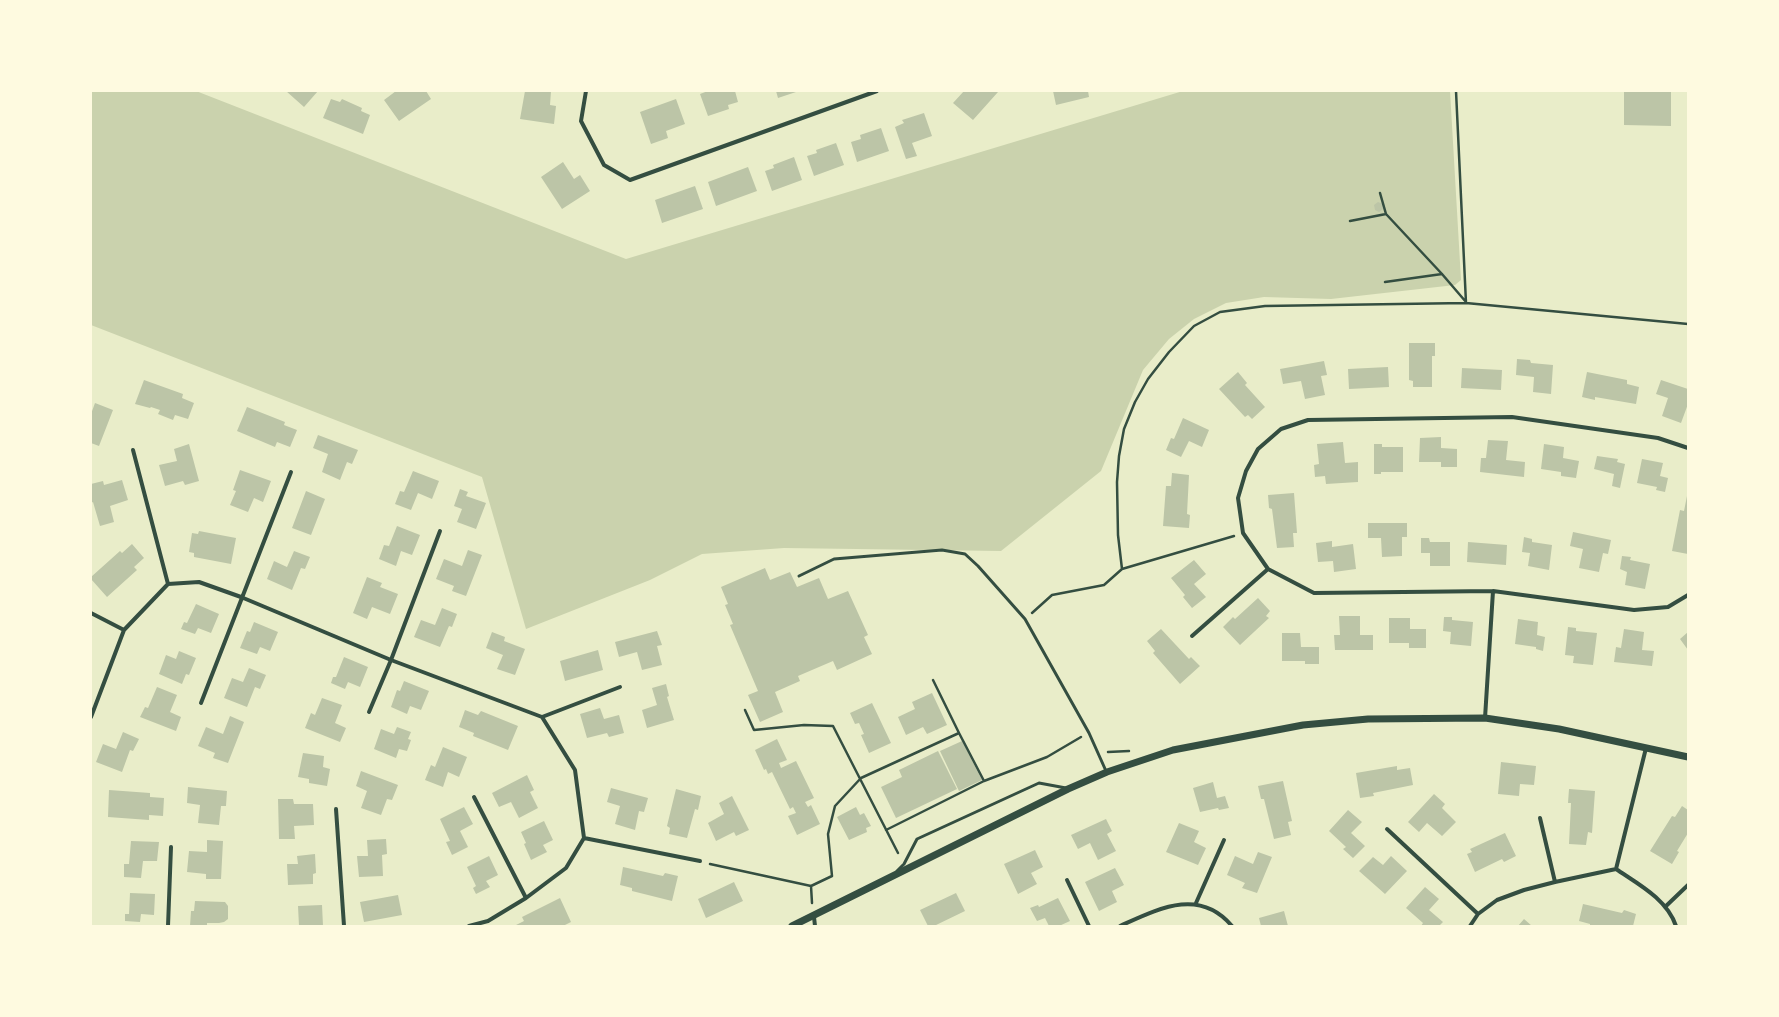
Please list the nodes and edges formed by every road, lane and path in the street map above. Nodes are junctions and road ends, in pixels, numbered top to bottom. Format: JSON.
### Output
{"nodes":[{"id":1,"x":586,"y":91,"type":"edge"},
{"id":2,"x":877,"y":91,"type":"edge"},
{"id":3,"x":1456,"y":91,"type":"edge"},
{"id":4,"x":1380,"y":193,"type":"dead end"},
{"id":5,"x":1386,"y":214,"type":"junction"},
{"id":6,"x":1350,"y":221,"type":"dead end"},
{"id":7,"x":1442,"y":274,"type":"junction"},
{"id":8,"x":1385,"y":282,"type":"dead end"},
{"id":9,"x":1466,"y":303,"type":"junction"},
{"id":10,"x":1688,"y":324,"type":"edge"},
{"id":11,"x":1688,"y":448,"type":"edge"},
{"id":12,"x":134,"y":450,"type":"dead end"},
{"id":13,"x":291,"y":472,"type":"dead end"},
{"id":14,"x":440,"y":531,"type":"dead end"},
{"id":15,"x":1243,"y":534,"type":"junction"},
{"id":16,"x":1122,"y":569,"type":"junction"},
{"id":17,"x":1268,"y":569,"type":"junction"},
{"id":18,"x":798,"y":576,"type":"dead end"},
{"id":19,"x":168,"y":584,"type":"junction"},
{"id":20,"x":1493,"y":591,"type":"junction"},
{"id":21,"x":1688,"y":595,"type":"edge"},
{"id":22,"x":241,"y":597,"type":"junction"},
{"id":23,"x":91,"y":613,"type":"edge"},
{"id":24,"x":1025,"y":620,"type":"junction"},
{"id":25,"x":124,"y":630,"type":"junction"},
{"id":26,"x":1192,"y":636,"type":"dead end"},
{"id":27,"x":391,"y":660,"type":"junction"},
{"id":28,"x":933,"y":680,"type":"dead end"},
{"id":29,"x":620,"y":687,"type":"dead end"},
{"id":30,"x":201,"y":703,"type":"dead end"},
{"id":31,"x":745,"y":710,"type":"dead end"},
{"id":32,"x":369,"y":712,"type":"dead end"},
{"id":33,"x":91,"y":717,"type":"edge"},
{"id":34,"x":542,"y":717,"type":"junction"},
{"id":35,"x":1485,"y":718,"type":"junction"},
{"id":36,"x":960,"y":733,"type":"junction"},
{"id":37,"x":1089,"y":733,"type":"junction"},
{"id":38,"x":1646,"y":748,"type":"junction"},
{"id":39,"x":1688,"y":757,"type":"edge"},
{"id":40,"x":1107,"y":772,"type":"junction"},
{"id":41,"x":861,"y":778,"type":"junction"},
{"id":42,"x":984,"y":781,"type":"junction"},
{"id":43,"x":1068,"y":788,"type":"junction"},
{"id":44,"x":474,"y":797,"type":"dead end"},
{"id":45,"x":336,"y":809,"type":"dead end"},
{"id":46,"x":1540,"y":818,"type":"dead end"},
{"id":47,"x":1386,"y":829,"type":"dead end"},
{"id":48,"x":886,"y":830,"type":"junction"},
{"id":49,"x":584,"y":838,"type":"junction"},
{"id":50,"x":1224,"y":840,"type":"dead end"},
{"id":51,"x":171,"y":847,"type":"dead end"},
{"id":52,"x":700,"y":861,"type":"joint"},
{"id":53,"x":904,"y":864,"type":"junction"},
{"id":54,"x":1616,"y":869,"type":"junction"},
{"id":55,"x":895,"y":874,"type":"junction"},
{"id":56,"x":1067,"y":880,"type":"dead end"},
{"id":57,"x":1555,"y":882,"type":"junction"},
{"id":58,"x":1688,"y":885,"type":"edge"},
{"id":59,"x":811,"y":886,"type":"junction"},
{"id":60,"x":526,"y":898,"type":"junction"},
{"id":61,"x":1196,"y":903,"type":"junction"},
{"id":62,"x":1665,"y":907,"type":"junction"},
{"id":63,"x":1478,"y":914,"type":"junction"},
{"id":64,"x":814,"y":916,"type":"junction"},
{"id":65,"x":488,"y":921,"type":"junction"},
{"id":66,"x":168,"y":926,"type":"edge"},
{"id":67,"x":344,"y":926,"type":"edge"},
{"id":68,"x":468,"y":926,"type":"edge"},
{"id":69,"x":491,"y":926,"type":"edge"},
{"id":70,"x":792,"y":926,"type":"edge"},
{"id":71,"x":814,"y":926,"type":"edge"},
{"id":72,"x":1088,"y":926,"type":"edge"},
{"id":73,"x":1120,"y":926,"type":"edge"},
{"id":74,"x":1232,"y":926,"type":"edge"},
{"id":75,"x":1470,"y":926,"type":"edge"},
{"id":76,"x":1676,"y":926,"type":"edge"}],
"edges":[{"from":1,"to":2,"type":"street"},
{"from":3,"to":9,"type":"path"},
{"from":4,"to":5,"type":"path"},
{"from":5,"to":6,"type":"path"},
{"from":5,"to":7,"type":"path"},
{"from":7,"to":8,"type":"path"},
{"from":7,"to":9,"type":"path"},
{"from":9,"to":10,"type":"path"},
{"from":9,"to":16,"type":"path"},
{"from":11,"to":15,"type":"street"},
{"from":12,"to":19,"type":"street"},
{"from":13,"to":22,"type":"street"},
{"from":14,"to":27,"type":"street"},
{"from":15,"to":16,"type":"path"},
{"from":15,"to":17,"type":"street"},
{"from":16,"to":24,"type":"path"},
{"from":17,"to":20,"type":"street"},
{"from":17,"to":26,"type":"street"},
{"from":18,"to":24,"type":"lane"},
{"from":19,"to":22,"type":"street"},
{"from":19,"to":25,"type":"street"},
{"from":20,"to":21,"type":"street"},
{"from":20,"to":35,"type":"street"},
{"from":22,"to":27,"type":"street"},
{"from":22,"to":30,"type":"street"},
{"from":23,"to":25,"type":"street"},
{"from":24,"to":37,"type":"lane"},
{"from":25,"to":33,"type":"street"},
{"from":27,"to":32,"type":"street"},
{"from":27,"to":34,"type":"street"},
{"from":28,"to":36,"type":"path"},
{"from":29,"to":34,"type":"street"},
{"from":31,"to":41,"type":"path"},
{"from":34,"to":49,"type":"street"},
{"from":35,"to":38,"type":"street"},
{"from":35,"to":40,"type":"street"},
{"from":36,"to":41,"type":"path"},
{"from":36,"to":42,"type":"path"},
{"from":37,"to":40,"type":"lane"},
{"from":37,"to":42,"type":"path"},
{"from":38,"to":39,"type":"street"},
{"from":38,"to":54,"type":"street"},
{"from":40,"to":43,"type":"street"},
{"from":41,"to":48,"type":"path"},
{"from":41,"to":59,"type":"path"},
{"from":42,"to":48,"type":"path"},
{"from":43,"to":53,"type":"lane"},
{"from":43,"to":55,"type":"street"},
{"from":44,"to":60,"type":"street"},
{"from":45,"to":67,"type":"street"},
{"from":46,"to":57,"type":"street"},
{"from":47,"to":63,"type":"street"},
{"from":48,"to":53,"type":"path"},
{"from":49,"to":52,"type":"street"},
{"from":49,"to":60,"type":"street"},
{"from":50,"to":61,"type":"street"},
{"from":51,"to":66,"type":"street"},
{"from":52,"to":59,"type":"path"},
{"from":53,"to":55,"type":"lane"},
{"from":54,"to":57,"type":"street"},
{"from":54,"to":62,"type":"street"},
{"from":55,"to":64,"type":"street"},
{"from":56,"to":72,"type":"street"},
{"from":57,"to":63,"type":"street"},
{"from":58,"to":62,"type":"street"},
{"from":59,"to":64,"type":"path"},
{"from":60,"to":65,"type":"street"},
{"from":61,"to":73,"type":"street"},
{"from":61,"to":74,"type":"street"},
{"from":62,"to":76,"type":"street"},
{"from":63,"to":75,"type":"street"},
{"from":64,"to":70,"type":"street"},
{"from":64,"to":71,"type":"street"},
{"from":65,"to":68,"type":"street"},
{"from":65,"to":69,"type":"street"}]}
